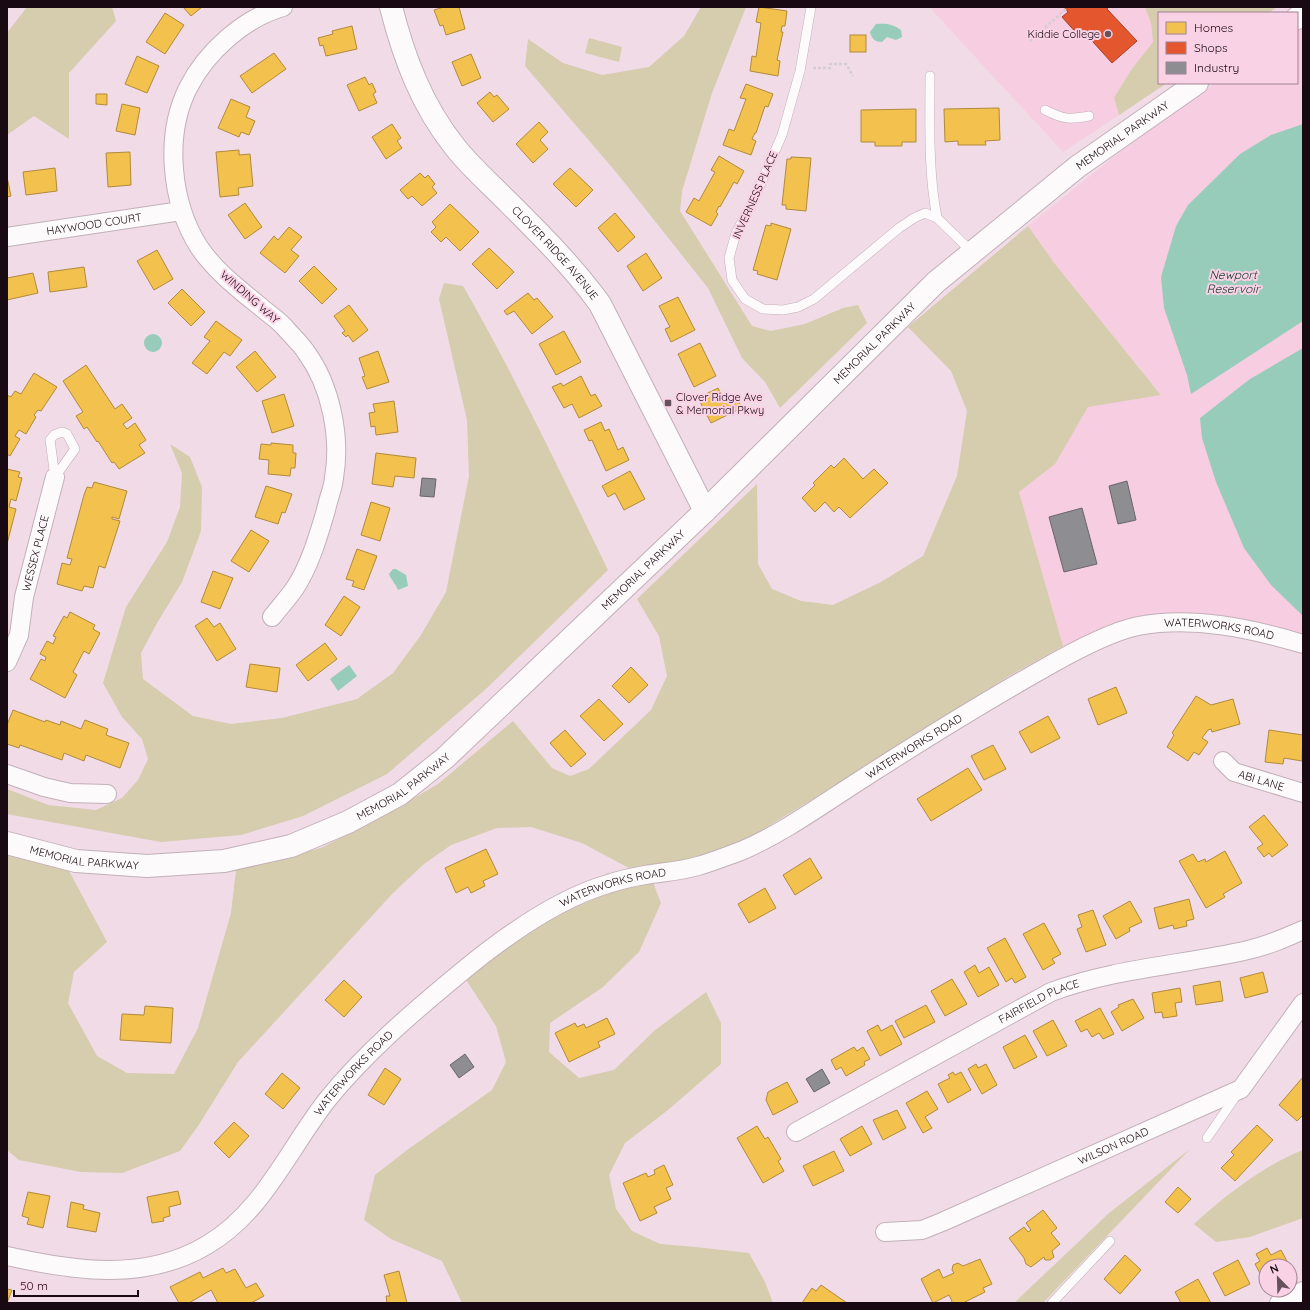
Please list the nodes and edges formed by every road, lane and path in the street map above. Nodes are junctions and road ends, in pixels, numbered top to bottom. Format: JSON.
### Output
{"nodes":[{"id":1,"x":283,"y":7,"type":"edge"},
{"id":2,"x":391,"y":7,"type":"edge"},
{"id":3,"x":811,"y":7,"type":"edge"},
{"id":4,"x":1066,"y":9,"type":"dead end"},
{"id":5,"x":1030,"y":41,"type":"dead end"},
{"id":6,"x":814,"y":68,"type":"dead end"},
{"id":7,"x":853,"y":76,"type":"dead end"},
{"id":8,"x":930,"y":76,"type":"dead end"},
{"id":9,"x":1196,"y":84,"type":"edge"},
{"id":10,"x":1045,"y":110,"type":"dead end"},
{"id":11,"x":1089,"y":116,"type":"dead end"},
{"id":12,"x":181,"y":211,"type":"junction"},
{"id":13,"x":937,"y":218,"type":"junction"},
{"id":14,"x":7,"y":237,"type":"edge"},
{"id":15,"x":972,"y":252,"type":"junction"},
{"id":16,"x":55,"y":478,"type":"dead end"},
{"id":17,"x":705,"y":510,"type":"junction"},
{"id":18,"x":272,"y":617,"type":"dead end"},
{"id":19,"x":13,"y":626,"type":"edge"},
{"id":20,"x":1303,"y":644,"type":"edge"},
{"id":21,"x":7,"y":662,"type":"edge"},
{"id":22,"x":1223,"y":761,"type":"dead end"},
{"id":23,"x":7,"y":774,"type":"edge"},
{"id":24,"x":1303,"y":793,"type":"edge"},
{"id":25,"x":107,"y":794,"type":"dead end"},
{"id":26,"x":7,"y":843,"type":"edge"},
{"id":27,"x":1303,"y":930,"type":"edge"},
{"id":28,"x":1303,"y":1003,"type":"edge"},
{"id":29,"x":1241,"y":1089,"type":"junction"},
{"id":30,"x":796,"y":1132,"type":"dead end"},
{"id":31,"x":1207,"y":1138,"type":"dead end"},
{"id":32,"x":885,"y":1232,"type":"dead end"},
{"id":33,"x":1110,"y":1241,"type":"dead end"},
{"id":34,"x":7,"y":1256,"type":"edge"},
{"id":35,"x":1303,"y":1291,"type":"edge"},
{"id":36,"x":1052,"y":1303,"type":"edge"},
{"id":37,"x":1279,"y":1303,"type":"edge"}],
"edges":[{"from":1,"to":12,"type":"street","name":"WINDING WAY"},
{"from":2,"to":17,"type":"main road","name":"CLOVER RIDGE AVENUE"},
{"from":3,"to":13,"type":"lane","name":"INVERNESS PLACE"},
{"from":4,"to":5,"type":"path"},
{"from":6,"to":7,"type":"path"},
{"from":8,"to":13,"type":"lane"},
{"from":9,"to":15,"type":"main road","name":"MEMORIAL PARKWAY"},
{"from":10,"to":11,"type":"lane"},
{"from":12,"to":14,"type":"street","name":"HAYWOOD COURT"},
{"from":12,"to":18,"type":"street","name":"WINDING WAY"},
{"from":13,"to":15,"type":"lane"},
{"from":15,"to":17,"type":"main road","name":"MEMORIAL PARKWAY"},
{"from":16,"to":19,"type":"street","name":"WESSEX PLACE"},
{"from":17,"to":26,"type":"main road","name":"MEMORIAL PARKWAY"},
{"from":19,"to":21,"type":"street","name":"WESSEX PLACE"},
{"from":20,"to":34,"type":"street","name":"WATERWORKS ROAD"},
{"from":22,"to":24,"type":"street","name":"ABI LANE"},
{"from":23,"to":25,"type":"street"},
{"from":27,"to":30,"type":"street","name":"FAIRFIELD PLACE"},
{"from":28,"to":29,"type":"street"},
{"from":29,"to":31,"type":"lane"},
{"from":29,"to":32,"type":"street","name":"WILSON ROAD"},
{"from":33,"to":36,"type":"lane"},
{"from":35,"to":37,"type":"street"}]}
